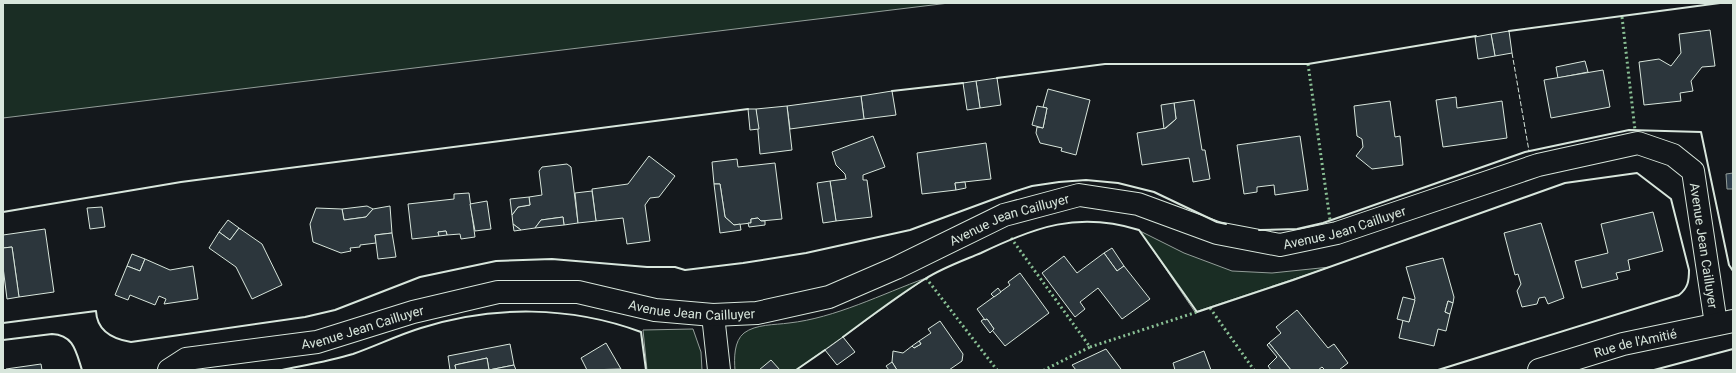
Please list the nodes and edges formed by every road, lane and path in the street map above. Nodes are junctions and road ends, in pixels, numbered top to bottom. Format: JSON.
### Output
{"nodes":[{"id":1,"x":713,"y":315,"type":"junction"},
{"id":2,"x":1725,"y":323,"type":"edge"},
{"id":3,"x":169,"y":370,"type":"edge"},
{"id":4,"x":719,"y":370,"type":"edge"},
{"id":5,"x":1538,"y":370,"type":"edge"}],
"edges":[{"from":1,"to":2,"type":"street","name":"Avenue Jean Cailluyer"},
{"from":1,"to":3,"type":"street","name":"Avenue Jean Cailluyer"},
{"from":1,"to":4,"type":"street"},
{"from":2,"to":5,"type":"street","name":"Rue de l'Amitié"}]}
